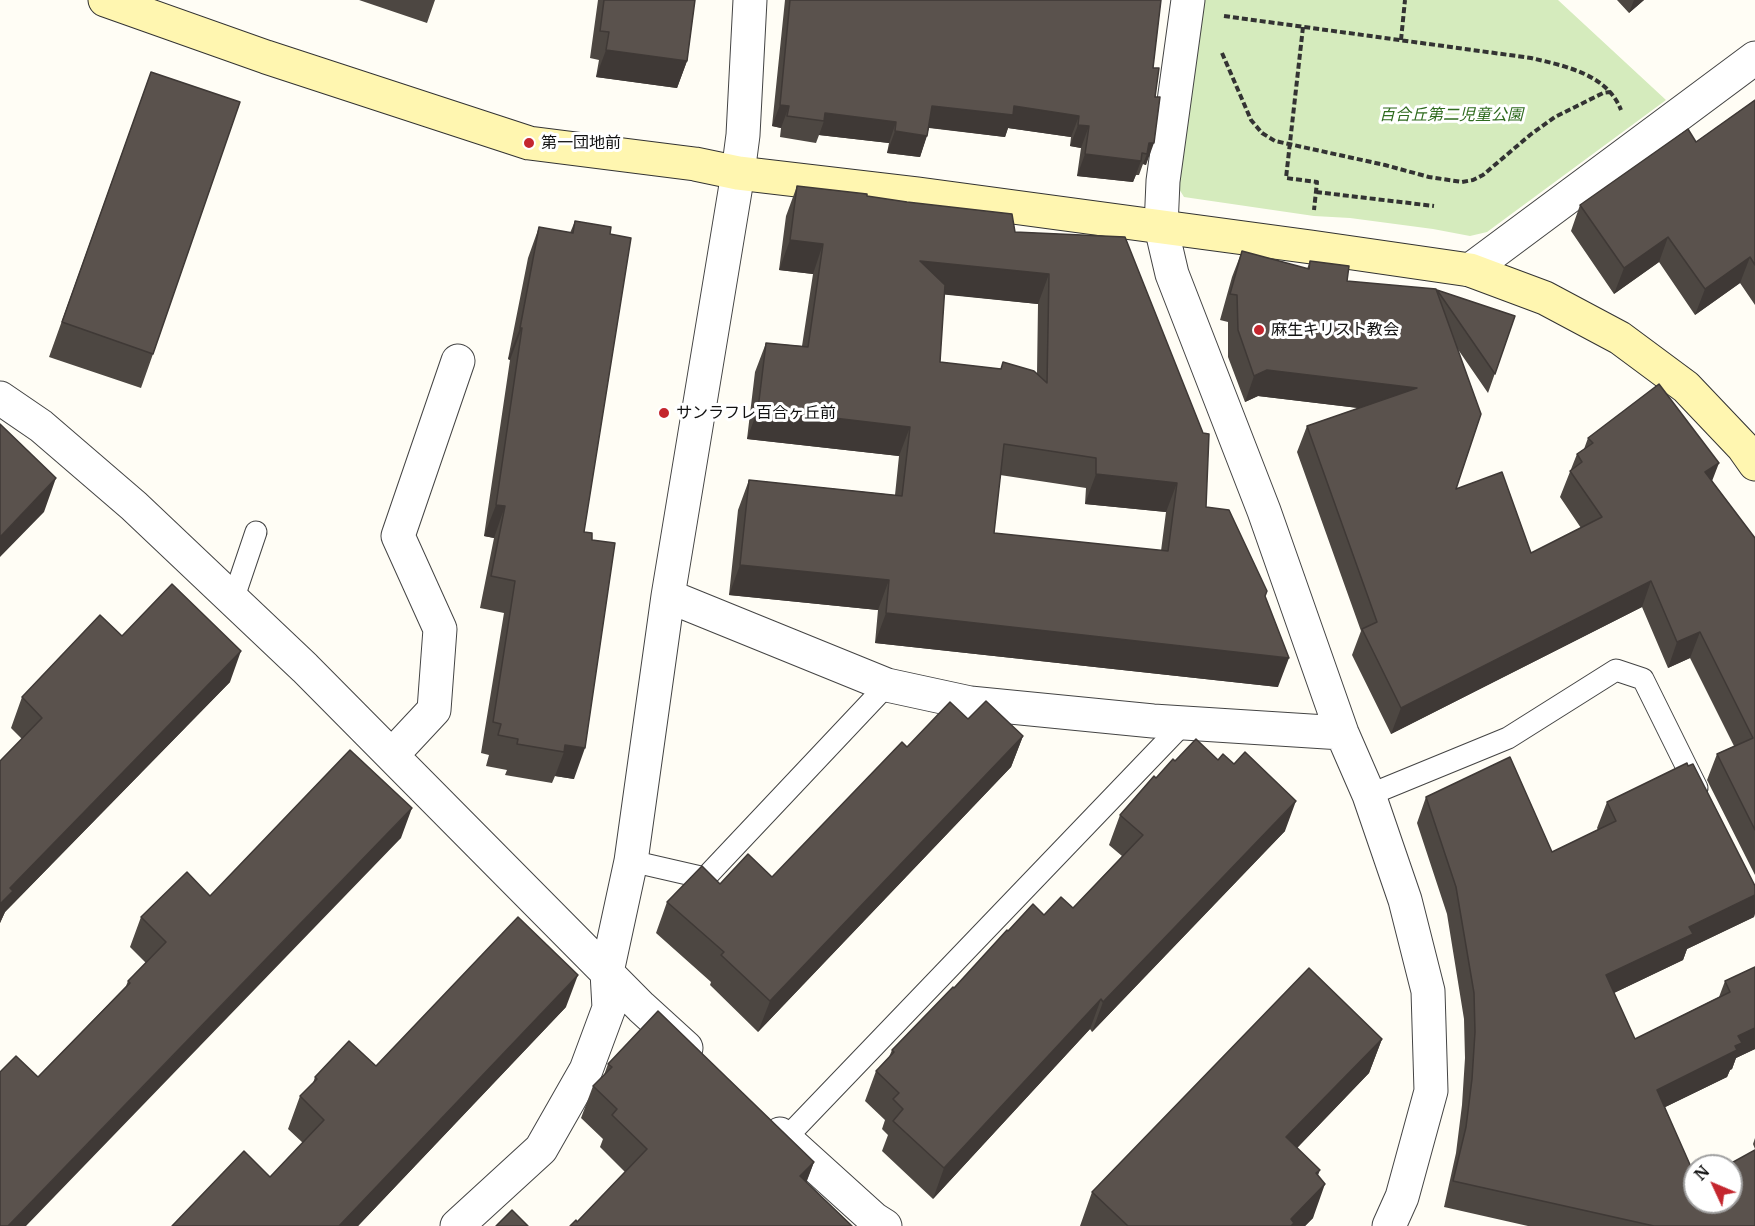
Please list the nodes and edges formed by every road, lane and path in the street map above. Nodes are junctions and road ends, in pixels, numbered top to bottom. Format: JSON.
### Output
{"nodes":[{"id":1,"x":105,"y":0,"type":"edge"},
{"id":2,"x":750,"y":0,"type":"edge"},
{"id":3,"x":1188,"y":0,"type":"edge"},
{"id":4,"x":1405,"y":0,"type":"edge"},
{"id":5,"x":1223,"y":16,"type":"dead end"},
{"id":6,"x":1303,"y":27,"type":"junction"},
{"id":7,"x":1401,"y":40,"type":"junction"},
{"id":8,"x":1218,"y":43,"type":"dead end"},
{"id":9,"x":1755,"y":58,"type":"edge"},
{"id":10,"x":1290,"y":145,"type":"junction"},
{"id":11,"x":738,"y":173,"type":"junction"},
{"id":12,"x":1316,"y":192,"type":"junction"},
{"id":13,"x":1434,"y":206,"type":"dead end"},
{"id":14,"x":1161,"y":227,"type":"junction"},
{"id":15,"x":1311,"y":247,"type":"junction"},
{"id":16,"x":1470,"y":270,"type":"junction"},
{"id":17,"x":458,"y":361,"type":"dead end"},
{"id":18,"x":0,"y":398,"type":"edge"},
{"id":19,"x":1755,"y":464,"type":"edge"},
{"id":20,"x":256,"y":532,"type":"dead end"},
{"id":21,"x":668,"y":597,"type":"junction"},
{"id":22,"x":233,"y":600,"type":"junction"},
{"id":23,"x":887,"y":685,"type":"junction"},
{"id":24,"x":1185,"y":722,"type":"junction"},
{"id":25,"x":1342,"y":733,"type":"junction"},
{"id":26,"x":392,"y":755,"type":"junction"},
{"id":27,"x":1369,"y":795,"type":"junction"},
{"id":28,"x":1707,"y":807,"type":"edge"},
{"id":29,"x":631,"y":861,"type":"junction"},
{"id":30,"x":607,"y":972,"type":"junction"},
{"id":31,"x":709,"y":1069,"type":"edge"},
{"id":32,"x":760,"y":1115,"type":"edge"},
{"id":33,"x":785,"y":1139,"type":"junction"},
{"id":34,"x":457,"y":1226,"type":"edge"},
{"id":35,"x":885,"y":1226,"type":"edge"},
{"id":36,"x":1389,"y":1226,"type":"edge"}],
"edges":[{"from":1,"to":11,"type":"street"},
{"from":2,"to":11,"type":"street"},
{"from":3,"to":14,"type":"street"},
{"from":4,"to":7,"type":"path"},
{"from":5,"to":6,"type":"path"},
{"from":6,"to":7,"type":"path"},
{"from":6,"to":10,"type":"path"},
{"from":7,"to":10,"type":"path"},
{"from":8,"to":10,"type":"path"},
{"from":9,"to":16,"type":"street"},
{"from":10,"to":12,"type":"path"},
{"from":11,"to":14,"type":"street"},
{"from":11,"to":21,"type":"street"},
{"from":12,"to":13,"type":"path"},
{"from":12,"to":15,"type":"path"},
{"from":14,"to":15,"type":"street"},
{"from":14,"to":25,"type":"street"},
{"from":15,"to":16,"type":"street"},
{"from":16,"to":19,"type":"street"},
{"from":17,"to":26,"type":"street"},
{"from":18,"to":22,"type":"street"},
{"from":20,"to":22,"type":"lane"},
{"from":21,"to":23,"type":"street"},
{"from":21,"to":29,"type":"street"},
{"from":22,"to":26,"type":"street"},
{"from":23,"to":24,"type":"street"},
{"from":23,"to":29,"type":"lane"},
{"from":24,"to":25,"type":"street"},
{"from":24,"to":33,"type":"lane"},
{"from":25,"to":27,"type":"street"},
{"from":26,"to":30,"type":"street"},
{"from":27,"to":28,"type":"lane"},
{"from":27,"to":36,"type":"street"},
{"from":29,"to":30,"type":"street"},
{"from":30,"to":31,"type":"street"},
{"from":30,"to":34,"type":"street"},
{"from":32,"to":33,"type":"street"},
{"from":33,"to":35,"type":"street"}]}
